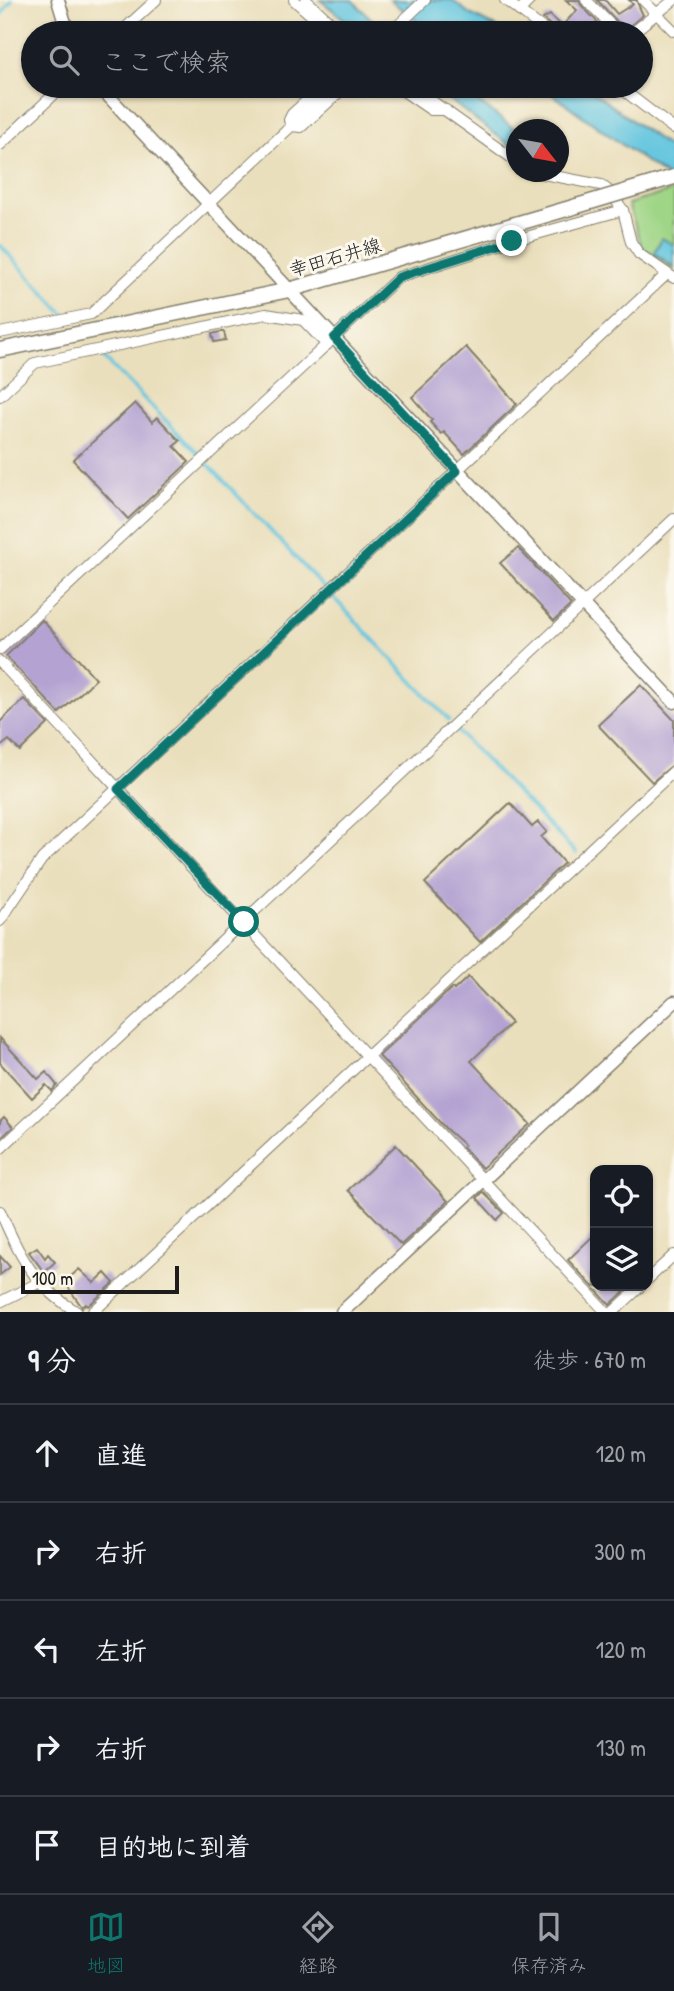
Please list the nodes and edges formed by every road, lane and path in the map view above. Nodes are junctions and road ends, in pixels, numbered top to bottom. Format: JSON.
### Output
{"nodes":[{"id":1,"x":58,"y":0,"type":"edge"},
{"id":2,"x":156,"y":0,"type":"edge"},
{"id":3,"x":294,"y":0,"type":"edge"},
{"id":4,"x":306,"y":0,"type":"edge"},
{"id":5,"x":425,"y":0,"type":"edge"},
{"id":6,"x":505,"y":0,"type":"edge"},
{"id":7,"x":530,"y":0,"type":"edge"},
{"id":8,"x":586,"y":0,"type":"edge"},
{"id":9,"x":643,"y":0,"type":"edge"},
{"id":10,"x":674,"y":0,"type":"edge"},
{"id":11,"x":519,"y":11,"type":"junction"},
{"id":12,"x":657,"y":14,"type":"junction"},
{"id":13,"x":64,"y":21,"type":"edge"},
{"id":14,"x":133,"y":21,"type":"edge"},
{"id":15,"x":318,"y":21,"type":"edge"},
{"id":16,"x":329,"y":21,"type":"edge"},
{"id":17,"x":402,"y":21,"type":"edge"},
{"id":18,"x":533,"y":21,"type":"edge"},
{"id":19,"x":607,"y":21,"type":"edge"},
{"id":20,"x":648,"y":21,"type":"edge"},
{"id":21,"x":674,"y":31,"type":"edge"},
{"id":22,"x":50,"y":98,"type":"edge"},
{"id":23,"x":110,"y":98,"type":"edge"},
{"id":24,"x":310,"y":98,"type":"edge"},
{"id":25,"x":321,"y":98,"type":"edge"},
{"id":26,"x":333,"y":98,"type":"edge"},
{"id":27,"x":414,"y":98,"type":"edge"},
{"id":28,"x":429,"y":98,"type":"edge"},
{"id":29,"x":634,"y":98,"type":"edge"},
{"id":30,"x":447,"y":110,"type":"junction"},
{"id":31,"x":291,"y":126,"type":"junction"},
{"id":32,"x":674,"y":128,"type":"edge"},
{"id":33,"x":0,"y":145,"type":"edge"},
{"id":34,"x":506,"y":154,"type":"edge"},
{"id":35,"x":674,"y":177,"type":"edge"},
{"id":36,"x":569,"y":179,"type":"edge"},
{"id":37,"x":208,"y":203,"type":"junction"},
{"id":38,"x":623,"y":210,"type":"junction"},
{"id":39,"x":670,"y":276,"type":"edge"},
{"id":40,"x":289,"y":290,"type":"junction"},
{"id":41,"x":0,"y":333,"type":"edge"},
{"id":42,"x":330,"y":341,"type":"junction"},
{"id":43,"x":0,"y":350,"type":"edge"},
{"id":44,"x":0,"y":396,"type":"edge"},
{"id":45,"x":457,"y":471,"type":"junction"},
{"id":46,"x":674,"y":519,"type":"edge"},
{"id":47,"x":583,"y":606,"type":"junction"},
{"id":48,"x":0,"y":649,"type":"edge"},
{"id":49,"x":0,"y":662,"type":"edge"},
{"id":50,"x":674,"y":702,"type":"edge"},
{"id":51,"x":674,"y":771,"type":"edge"},
{"id":52,"x":118,"y":789,"type":"junction"},
{"id":53,"x":0,"y":921,"type":"edge"},
{"id":54,"x":244,"y":922,"type":"junction"},
{"id":55,"x":674,"y":1002,"type":"edge"},
{"id":56,"x":367,"y":1056,"type":"junction"},
{"id":57,"x":0,"y":1149,"type":"edge"},
{"id":58,"x":484,"y":1180,"type":"junction"},
{"id":59,"x":0,"y":1211,"type":"edge"},
{"id":60,"x":674,"y":1255,"type":"edge"},
{"id":61,"x":653,"y":1274,"type":"edge"},
{"id":62,"x":38,"y":1283,"type":"junction"},
{"id":63,"x":636,"y":1291,"type":"edge"},
{"id":64,"x":0,"y":1301,"type":"edge"},
{"id":65,"x":77,"y":1312,"type":"edge"},
{"id":66,"x":93,"y":1312,"type":"edge"},
{"id":67,"x":342,"y":1312,"type":"edge"},
{"id":68,"x":606,"y":1312,"type":"edge"},
{"id":69,"x":613,"y":1312,"type":"edge"}],
"edges":[{"from":1,"to":13,"type":"street"},
{"from":2,"to":14,"type":"street"},
{"from":3,"to":15,"type":"street"},
{"from":4,"to":16,"type":"street"},
{"from":5,"to":17,"type":"street"},
{"from":6,"to":11,"type":"street"},
{"from":7,"to":11,"type":"street"},
{"from":8,"to":19,"type":"street"},
{"from":9,"to":12,"type":"street"},
{"from":10,"to":12,"type":"street"},
{"from":11,"to":18,"type":"street"},
{"from":12,"to":20,"type":"street"},
{"from":12,"to":21,"type":"street"},
{"from":22,"to":33,"type":"street"},
{"from":23,"to":37,"type":"street"},
{"from":24,"to":31,"type":"street"},
{"from":25,"to":31,"type":"street"},
{"from":26,"to":31,"type":"street"},
{"from":27,"to":30,"type":"street"},
{"from":28,"to":30,"type":"street"},
{"from":29,"to":32,"type":"street"},
{"from":30,"to":34,"type":"street"},
{"from":31,"to":37,"type":"street"},
{"from":35,"to":40,"type":"main road","name":"幸田石井線","bridge":true},
{"from":36,"to":38,"type":"street"},
{"from":37,"to":40,"type":"street"},
{"from":37,"to":41,"type":"street"},
{"from":38,"to":39,"type":"street"},
{"from":38,"to":42,"type":"street"},
{"from":39,"to":45,"type":"street"},
{"from":40,"to":42,"type":"street"},
{"from":40,"to":43,"type":"main road","name":"幸田石井線"},
{"from":42,"to":44,"type":"street"},
{"from":42,"to":45,"type":"street"},
{"from":42,"to":48,"type":"street"},
{"from":45,"to":47,"type":"street"},
{"from":45,"to":52,"type":"street"},
{"from":46,"to":47,"type":"street"},
{"from":47,"to":50,"type":"street"},
{"from":47,"to":54,"type":"street"},
{"from":49,"to":52,"type":"street"},
{"from":51,"to":56,"type":"street"},
{"from":52,"to":53,"type":"street"},
{"from":52,"to":54,"type":"street"},
{"from":54,"to":56,"type":"street"},
{"from":54,"to":57,"type":"street"},
{"from":55,"to":58,"type":"street"},
{"from":56,"to":58,"type":"street"},
{"from":56,"to":66,"type":"street"},
{"from":58,"to":67,"type":"street"},
{"from":58,"to":68,"type":"street"},
{"from":59,"to":62,"type":"street"},
{"from":60,"to":61,"type":"street"},
{"from":62,"to":64,"type":"street"},
{"from":62,"to":65,"type":"street"},
{"from":63,"to":69,"type":"street"}]}
